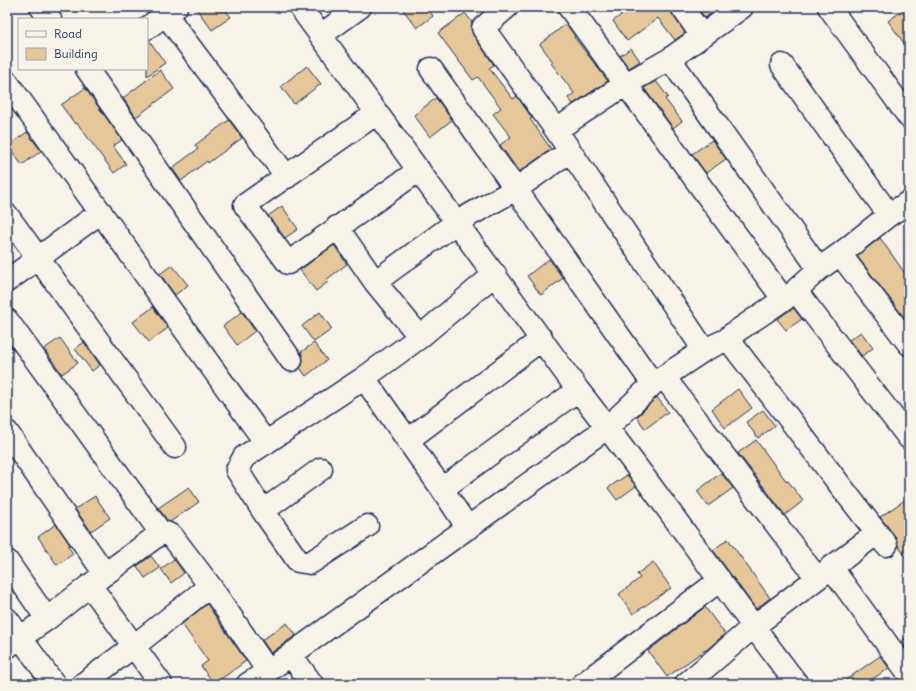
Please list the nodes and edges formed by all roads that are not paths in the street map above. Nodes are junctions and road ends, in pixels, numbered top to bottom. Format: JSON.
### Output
{"nodes":[{"id":1,"x":41,"y":7,"type":"edge"},
{"id":2,"x":300,"y":7,"type":"edge"},
{"id":3,"x":360,"y":7,"type":"edge"},
{"id":4,"x":508,"y":7,"type":"edge"},
{"id":5,"x":569,"y":7,"type":"edge"},
{"id":6,"x":682,"y":7,"type":"edge"},
{"id":7,"x":742,"y":7,"type":"edge"},
{"id":8,"x":829,"y":7,"type":"edge"},
{"id":9,"x":167,"y":10,"type":"edge"},
{"id":10,"x":49,"y":18,"type":"edge"},
{"id":11,"x":148,"y":27,"type":"edge"},
{"id":12,"x":321,"y":35,"type":"junction"},
{"id":13,"x":702,"y":36,"type":"junction"},
{"id":14,"x":670,"y":59,"type":"junction"},
{"id":15,"x":782,"y":65,"type":"dead end"},
{"id":16,"x":431,"y":69,"type":"dead end"},
{"id":17,"x":89,"y":70,"type":"edge"},
{"id":18,"x":7,"y":82,"type":"edge"},
{"id":19,"x":626,"y":84,"type":"junction"},
{"id":20,"x":377,"y":113,"type":"junction"},
{"id":21,"x":909,"y":116,"type":"edge"},
{"id":22,"x":556,"y":130,"type":"junction"},
{"id":23,"x":570,"y":151,"type":"junction"},
{"id":24,"x":419,"y":170,"type":"junction"},
{"id":25,"x":287,"y":177,"type":"junction"},
{"id":26,"x":516,"y":189,"type":"junction"},
{"id":27,"x":909,"y":202,"type":"edge"},
{"id":28,"x":101,"y":212,"type":"junction"},
{"id":29,"x":7,"y":215,"type":"edge"},
{"id":30,"x":889,"y":215,"type":"junction"},
{"id":31,"x":457,"y":222,"type":"junction"},
{"id":32,"x":337,"y":228,"type":"junction"},
{"id":33,"x":840,"y":254,"type":"junction"},
{"id":34,"x":38,"y":258,"type":"junction"},
{"id":35,"x":819,"y":269,"type":"junction"},
{"id":36,"x":495,"y":274,"type":"junction"},
{"id":37,"x":7,"y":280,"type":"edge"},
{"id":38,"x":376,"y":282,"type":"junction"},
{"id":39,"x":790,"y":295,"type":"junction"},
{"id":40,"x":7,"y":320,"type":"edge"},
{"id":41,"x":420,"y":337,"type":"junction"},
{"id":42,"x":542,"y":339,"type":"junction"},
{"id":43,"x":728,"y":339,"type":"junction"},
{"id":44,"x":909,"y":344,"type":"edge"},
{"id":45,"x":704,"y":350,"type":"junction"},
{"id":46,"x":291,"y":360,"type":"dead end"},
{"id":47,"x":364,"y":378,"type":"junction"},
{"id":48,"x":658,"y":381,"type":"junction"},
{"id":49,"x":578,"y":390,"type":"junction"},
{"id":50,"x":608,"y":427,"type":"junction"},
{"id":51,"x":7,"y":432,"type":"edge"},
{"id":52,"x":909,"y":438,"type":"edge"},
{"id":53,"x":408,"y":440,"type":"junction"},
{"id":54,"x":266,"y":443,"type":"junction"},
{"id":55,"x":175,"y":447,"type":"dead end"},
{"id":56,"x":321,"y":469,"type":"dead end"},
{"id":57,"x":442,"y":488,"type":"junction"},
{"id":58,"x":263,"y":511,"type":"junction"},
{"id":59,"x":367,"y":526,"type":"dead end"},
{"id":60,"x":468,"y":528,"type":"junction"},
{"id":61,"x":161,"y":533,"type":"junction"},
{"id":62,"x":7,"y":561,"type":"edge"},
{"id":63,"x":824,"y":573,"type":"junction"},
{"id":64,"x":97,"y":579,"type":"junction"},
{"id":65,"x":720,"y":580,"type":"junction"},
{"id":66,"x":210,"y":586,"type":"junction"},
{"id":67,"x":7,"y":619,"type":"edge"},
{"id":68,"x":47,"y":619,"type":"junction"},
{"id":69,"x":753,"y":627,"type":"junction"},
{"id":70,"x":14,"y":643,"type":"edge"},
{"id":71,"x":134,"y":646,"type":"junction"},
{"id":72,"x":291,"y":655,"type":"junction"},
{"id":73,"x":268,"y":671,"type":"junction"},
{"id":74,"x":909,"y":674,"type":"edge"},
{"id":75,"x":54,"y":684,"type":"edge"},
{"id":76,"x":83,"y":684,"type":"edge"},
{"id":77,"x":161,"y":684,"type":"edge"},
{"id":78,"x":248,"y":684,"type":"edge"},
{"id":79,"x":312,"y":684,"type":"edge"},
{"id":80,"x":583,"y":684,"type":"edge"},
{"id":81,"x":686,"y":684,"type":"edge"},
{"id":82,"x":797,"y":684,"type":"edge"}],
"edges":[{"from":1,"to":10,"type":"street"},
{"from":2,"to":12,"type":"street"},
{"from":3,"to":12,"type":"street"},
{"from":4,"to":22,"type":"street"},
{"from":5,"to":19,"type":"street"},
{"from":6,"to":13,"type":"street"},
{"from":7,"to":13,"type":"street"},
{"from":8,"to":21,"type":"street"},
{"from":9,"to":11,"type":"street"},
{"from":9,"to":25,"type":"street"},
{"from":12,"to":20,"type":"street"},
{"from":13,"to":14,"type":"street"},
{"from":14,"to":19,"type":"street"},
{"from":14,"to":35,"type":"street"},
{"from":15,"to":30,"type":"street"},
{"from":16,"to":26,"type":"street"},
{"from":17,"to":46,"type":"street"},
{"from":18,"to":28,"type":"street"},
{"from":19,"to":22,"type":"street"},
{"from":19,"to":39,"type":"street"},
{"from":20,"to":24,"type":"street"},
{"from":20,"to":25,"type":"street"},
{"from":22,"to":23,"type":"street"},
{"from":23,"to":26,"type":"street"},
{"from":23,"to":45,"type":"street"},
{"from":24,"to":31,"type":"street"},
{"from":24,"to":32,"type":"street"},
{"from":25,"to":32,"type":"street"},
{"from":26,"to":31,"type":"street"},
{"from":26,"to":48,"type":"street"},
{"from":27,"to":30,"type":"street"},
{"from":28,"to":34,"type":"street"},
{"from":28,"to":54,"type":"street"},
{"from":29,"to":34,"type":"street"},
{"from":30,"to":33,"type":"street"},
{"from":31,"to":36,"type":"street"},
{"from":31,"to":38,"type":"street"},
{"from":32,"to":38,"type":"street"},
{"from":33,"to":35,"type":"street"},
{"from":33,"to":44,"type":"street"},
{"from":34,"to":37,"type":"street"},
{"from":34,"to":55,"type":"street"},
{"from":35,"to":39,"type":"street"},
{"from":36,"to":41,"type":"street"},
{"from":36,"to":42,"type":"street"},
{"from":38,"to":41,"type":"street"},
{"from":39,"to":43,"type":"street"},
{"from":39,"to":52,"type":"street"},
{"from":40,"to":61,"type":"street"},
{"from":41,"to":47,"type":"street"},
{"from":42,"to":49,"type":"street"},
{"from":42,"to":53,"type":"street"},
{"from":43,"to":45,"type":"street"},
{"from":43,"to":63,"type":"street"},
{"from":45,"to":48,"type":"street"},
{"from":47,"to":53,"type":"street"},
{"from":47,"to":54,"type":"street"},
{"from":48,"to":50,"type":"street"},
{"from":48,"to":63,"type":"street"},
{"from":49,"to":50,"type":"street"},
{"from":49,"to":57,"type":"street"},
{"from":50,"to":60,"type":"street"},
{"from":50,"to":65,"type":"street"},
{"from":51,"to":64,"type":"street"},
{"from":53,"to":57,"type":"street"},
{"from":54,"to":58,"type":"street"},
{"from":56,"to":58,"type":"street"},
{"from":57,"to":60,"type":"street"},
{"from":58,"to":59,"type":"street"},
{"from":60,"to":72,"type":"street"},
{"from":61,"to":64,"type":"street"},
{"from":61,"to":66,"type":"street"},
{"from":62,"to":68,"type":"street"},
{"from":63,"to":69,"type":"street"},
{"from":63,"to":74,"type":"street"},
{"from":64,"to":68,"type":"street"},
{"from":64,"to":71,"type":"street"},
{"from":65,"to":69,"type":"street"},
{"from":65,"to":80,"type":"street"},
{"from":66,"to":71,"type":"street"},
{"from":66,"to":73,"type":"street"},
{"from":67,"to":70,"type":"street"},
{"from":68,"to":70,"type":"street"},
{"from":69,"to":81,"type":"street"},
{"from":69,"to":82,"type":"street"},
{"from":70,"to":75,"type":"street"},
{"from":71,"to":76,"type":"street"},
{"from":71,"to":77,"type":"street"},
{"from":72,"to":73,"type":"street"},
{"from":72,"to":79,"type":"street"},
{"from":73,"to":78,"type":"street"}]}
